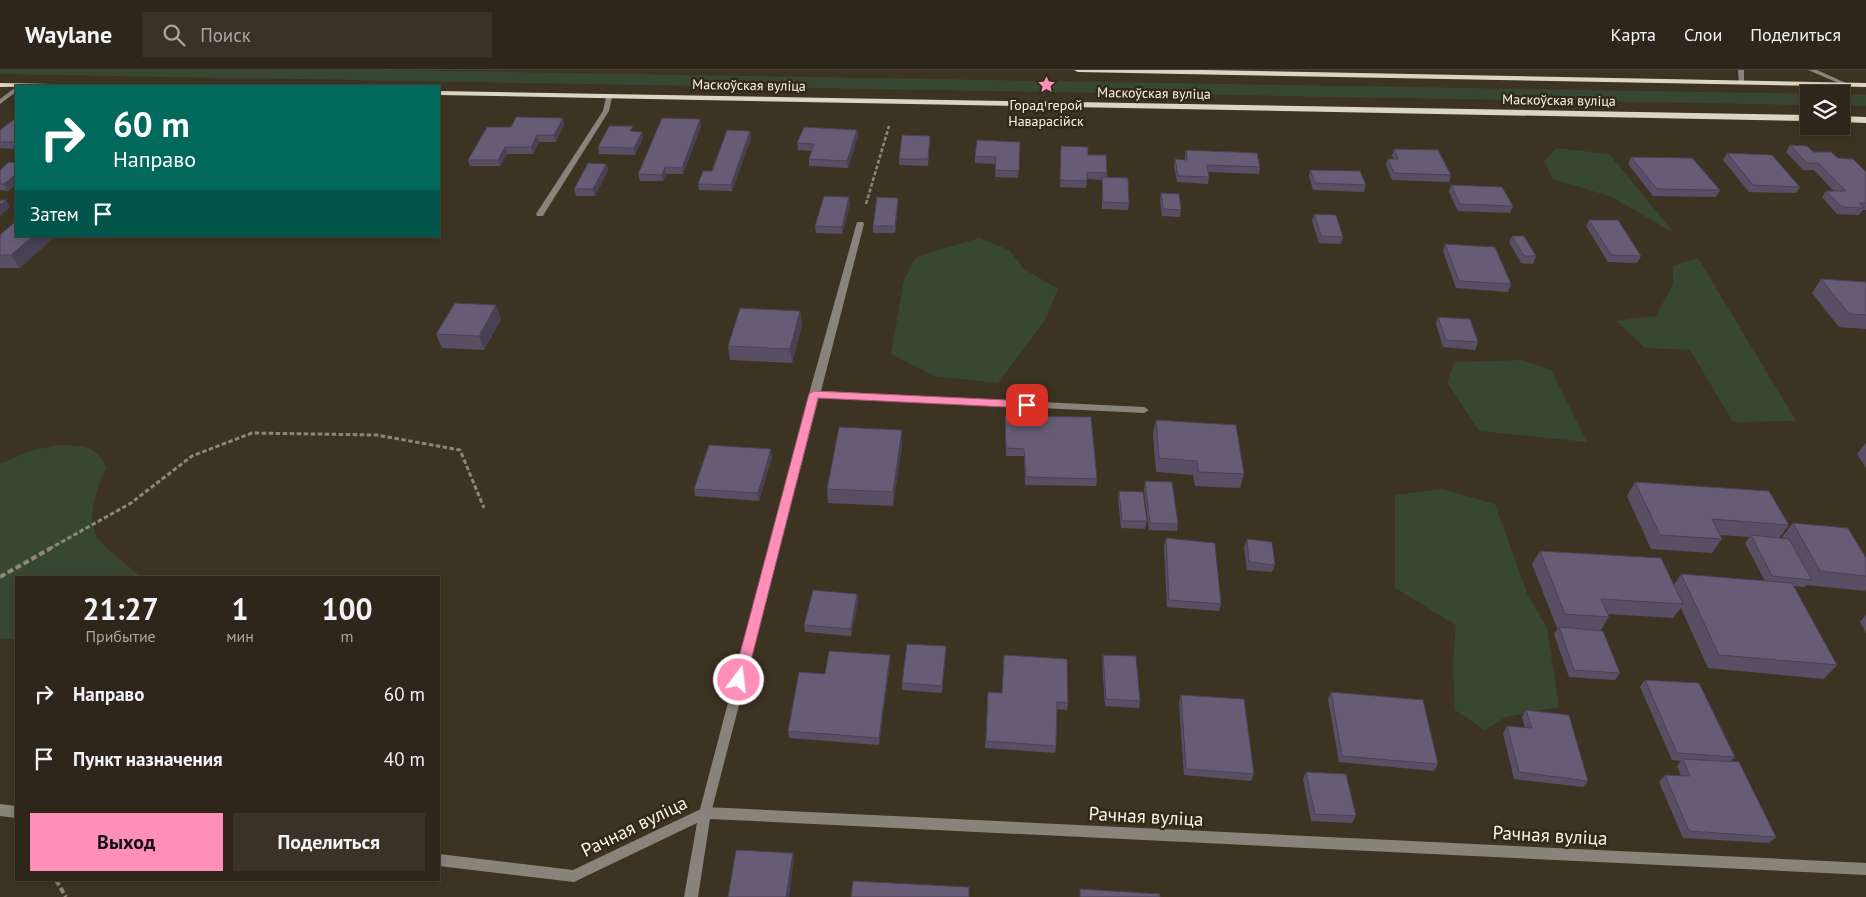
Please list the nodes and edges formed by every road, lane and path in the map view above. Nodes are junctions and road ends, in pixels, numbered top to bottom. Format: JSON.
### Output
{"nodes":[{"id":1,"x":1078,"y":70,"type":"edge"},
{"id":2,"x":1741,"y":70,"type":"edge"},
{"id":3,"x":1811,"y":70,"type":"edge"},
{"id":4,"x":1742,"y":82,"type":"junction"},
{"id":5,"x":1845,"y":84,"type":"junction"},
{"id":6,"x":0,"y":85,"type":"edge"},
{"id":7,"x":1866,"y":85,"type":"edge"},
{"id":8,"x":15,"y":86,"type":"edge"},
{"id":9,"x":15,"y":90,"type":"edge"},
{"id":10,"x":440,"y":93,"type":"edge"},
{"id":11,"x":609,"y":96,"type":"junction"},
{"id":12,"x":0,"y":102,"type":"edge"},
{"id":13,"x":1800,"y":118,"type":"edge"},
{"id":14,"x":1850,"y":119,"type":"edge"},
{"id":15,"x":1866,"y":120,"type":"edge"},
{"id":16,"x":890,"y":122,"type":"dead end"},
{"id":17,"x":540,"y":214,"type":"dead end"},
{"id":18,"x":860,"y":224,"type":"joint"},
{"id":19,"x":814,"y":394,"type":"junction"},
{"id":20,"x":1144,"y":410,"type":"dead end"},
{"id":21,"x":484,"y":508,"type":"dead end"},
{"id":22,"x":0,"y":577,"type":"edge"},
{"id":23,"x":0,"y":810,"type":"edge"},
{"id":24,"x":15,"y":812,"type":"edge"},
{"id":25,"x":705,"y":813,"type":"junction"},
{"id":26,"x":440,"y":860,"type":"edge"},
{"id":27,"x":1866,"y":869,"type":"edge"},
{"id":28,"x":57,"y":881,"type":"edge"},
{"id":29,"x":66,"y":897,"type":"edge"},
{"id":30,"x":691,"y":897,"type":"edge"}],
"edges":[{"from":1,"to":4,"type":"main road","name":"Маскоўская вуліца"},
{"from":2,"to":4,"type":"street"},
{"from":3,"to":5,"type":"street"},
{"from":4,"to":5,"type":"main road","name":"Маскоўская вуліца"},
{"from":5,"to":7,"type":"main road","name":"Маскоўская вуліца"},
{"from":6,"to":8,"type":"main road"},
{"from":9,"to":12,"type":"street"},
{"from":10,"to":11,"type":"main road","name":"Маскоўская вуліца"},
{"from":11,"to":13,"type":"main road","name":"Маскоўская вуліца"},
{"from":11,"to":17,"type":"street"},
{"from":14,"to":15,"type":"main road"},
{"from":16,"to":18,"type":"path"},
{"from":18,"to":19,"type":"street"},
{"from":19,"to":20,"type":"street"},
{"from":19,"to":25,"type":"street"},
{"from":21,"to":22,"type":"path"},
{"from":23,"to":24,"type":"street"},
{"from":25,"to":26,"type":"street","name":"Рачная вуліца"},
{"from":25,"to":27,"type":"street","name":"Рачная вуліца"},
{"from":25,"to":30,"type":"street"},
{"from":28,"to":29,"type":"path"}]}
